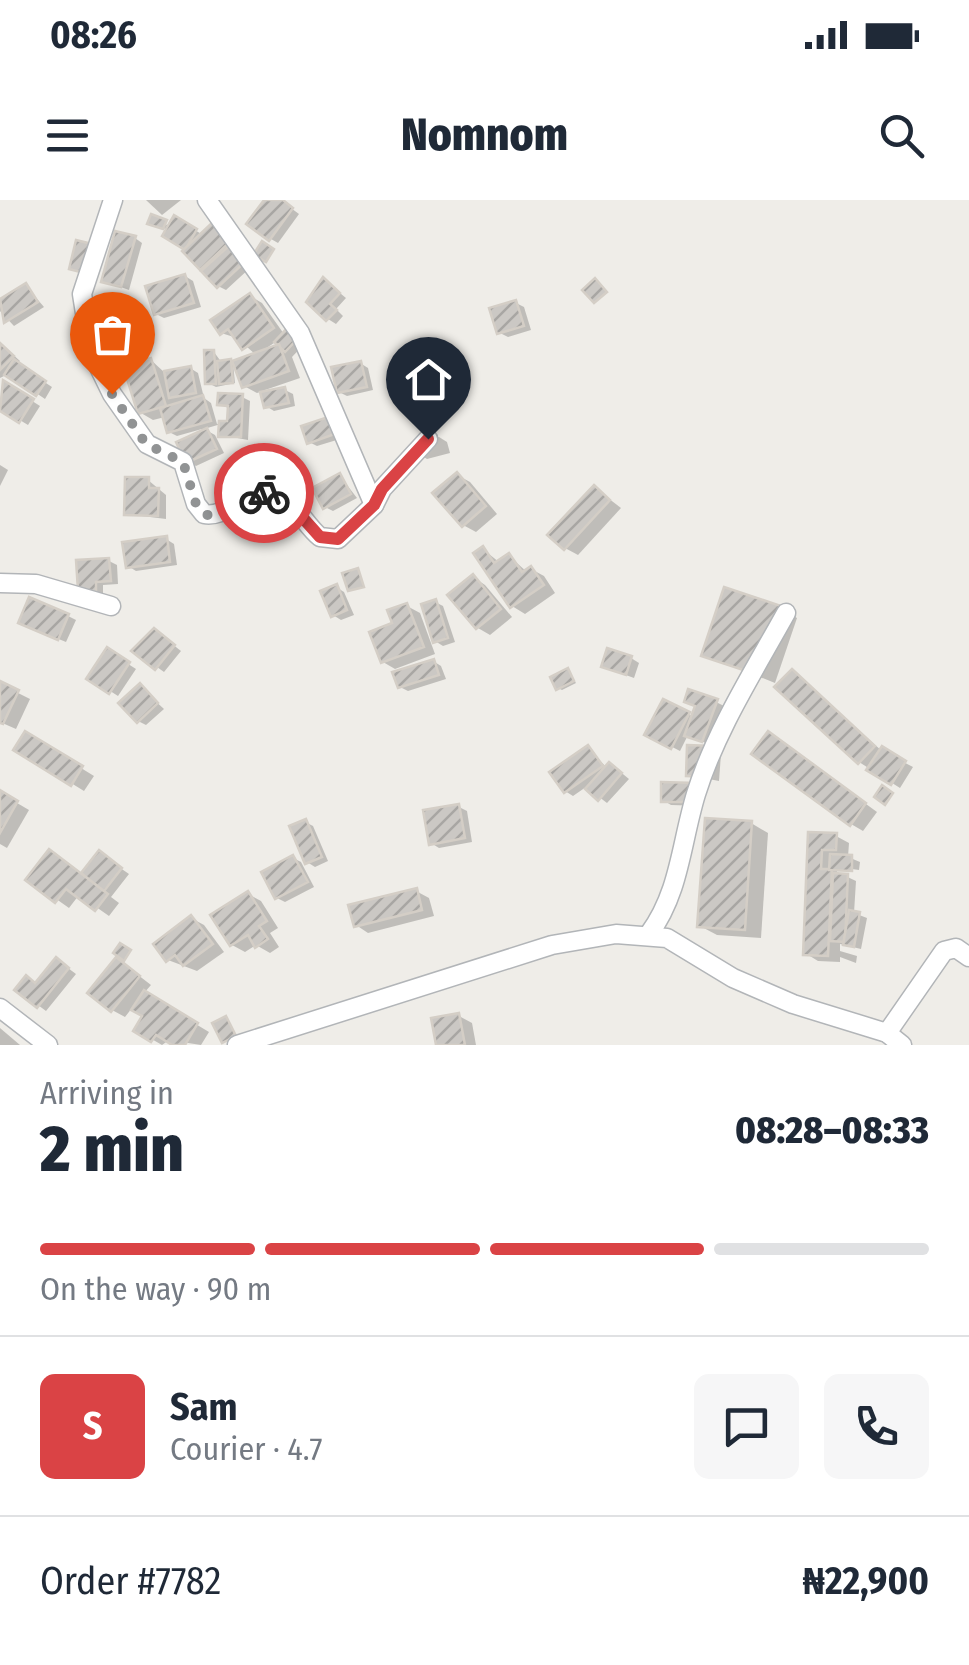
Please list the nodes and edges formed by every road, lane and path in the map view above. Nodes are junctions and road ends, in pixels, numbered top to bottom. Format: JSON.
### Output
{"nodes":[{"id":1,"x":113,"y":200,"type":"edge"},
{"id":2,"x":207,"y":200,"type":"edge"},
{"id":3,"x":428,"y":439,"type":"dead end"},
{"id":4,"x":374,"y":505,"type":"junction"},
{"id":5,"x":0,"y":583,"type":"edge"},
{"id":6,"x":110,"y":606,"type":"dead end"},
{"id":7,"x":786,"y":613,"type":"dead end"},
{"id":8,"x":649,"y":934,"type":"junction"},
{"id":9,"x":969,"y":957,"type":"edge"},
{"id":10,"x":0,"y":1008,"type":"edge"},
{"id":11,"x":894,"y":1039,"type":"edge"},
{"id":12,"x":48,"y":1045,"type":"edge"},
{"id":13,"x":237,"y":1045,"type":"edge"}],
"edges":[{"from":1,"to":4,"type":"street"},
{"from":2,"to":4,"type":"street"},
{"from":3,"to":4,"type":"street"},
{"from":5,"to":6,"type":"street"},
{"from":7,"to":8,"type":"street"},
{"from":8,"to":11,"type":"street"},
{"from":8,"to":13,"type":"street"},
{"from":9,"to":11,"type":"street"},
{"from":10,"to":12,"type":"street"}]}
